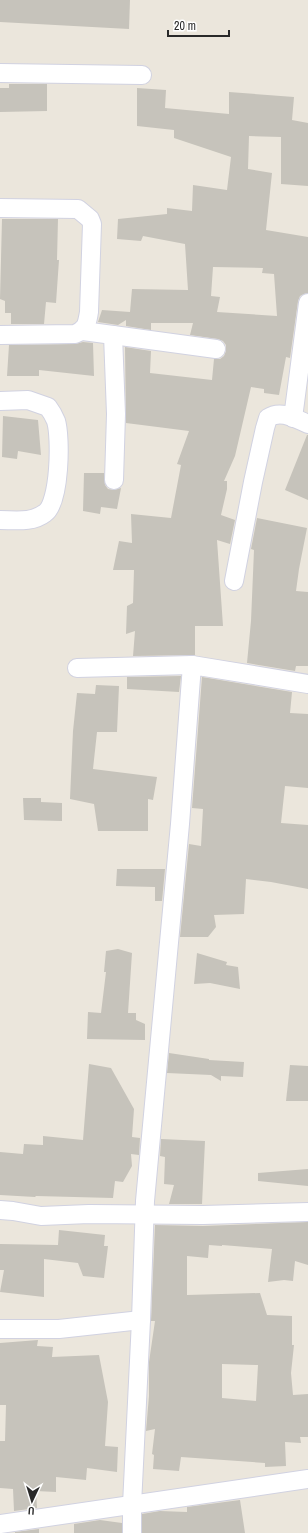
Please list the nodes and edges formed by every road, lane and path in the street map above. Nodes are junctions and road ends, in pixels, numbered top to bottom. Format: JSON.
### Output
{"nodes":[{"id":1,"x":0,"y":73,"type":"edge"},
{"id":2,"x":142,"y":75,"type":"dead end"},
{"id":3,"x":0,"y":208,"type":"edge"},
{"id":4,"x":308,"y":303,"type":"edge"},
{"id":5,"x":83,"y":331,"type":"junction"},
{"id":6,"x":0,"y":335,"type":"edge"},
{"id":7,"x":113,"y":335,"type":"junction"},
{"id":8,"x":216,"y":349,"type":"dead end"},
{"id":9,"x":0,"y":401,"type":"edge"},
{"id":10,"x":301,"y":421,"type":"edge"},
{"id":11,"x":114,"y":480,"type":"dead end"},
{"id":12,"x":0,"y":520,"type":"edge"},
{"id":13,"x":234,"y":580,"type":"dead end"},
{"id":14,"x":192,"y":665,"type":"junction"},
{"id":15,"x":77,"y":668,"type":"dead end"},
{"id":16,"x":308,"y":684,"type":"edge"},
{"id":17,"x":0,"y":1210,"type":"edge"},
{"id":18,"x":308,"y":1212,"type":"edge"},
{"id":19,"x":144,"y":1214,"type":"junction"},
{"id":20,"x":141,"y":1320,"type":"junction"},
{"id":21,"x":0,"y":1329,"type":"edge"},
{"id":22,"x":308,"y":1479,"type":"edge"},
{"id":23,"x":132,"y":1505,"type":"junction"},
{"id":24,"x":0,"y":1524,"type":"edge"},
{"id":25,"x":132,"y":1533,"type":"edge"}],
"edges":[{"from":1,"to":2,"type":"street"},
{"from":3,"to":5,"type":"street"},
{"from":4,"to":10,"type":"street"},
{"from":5,"to":6,"type":"street"},
{"from":5,"to":7,"type":"street"},
{"from":7,"to":8,"type":"street"},
{"from":7,"to":11,"type":"street"},
{"from":9,"to":12,"type":"street"},
{"from":10,"to":13,"type":"street"},
{"from":14,"to":15,"type":"street"},
{"from":14,"to":16,"type":"street"},
{"from":14,"to":19,"type":"street"},
{"from":17,"to":19,"type":"street"},
{"from":18,"to":19,"type":"street"},
{"from":19,"to":20,"type":"street"},
{"from":20,"to":21,"type":"street"},
{"from":20,"to":23,"type":"street"},
{"from":22,"to":23,"type":"street"},
{"from":23,"to":24,"type":"street"},
{"from":23,"to":25,"type":"street"}]}
